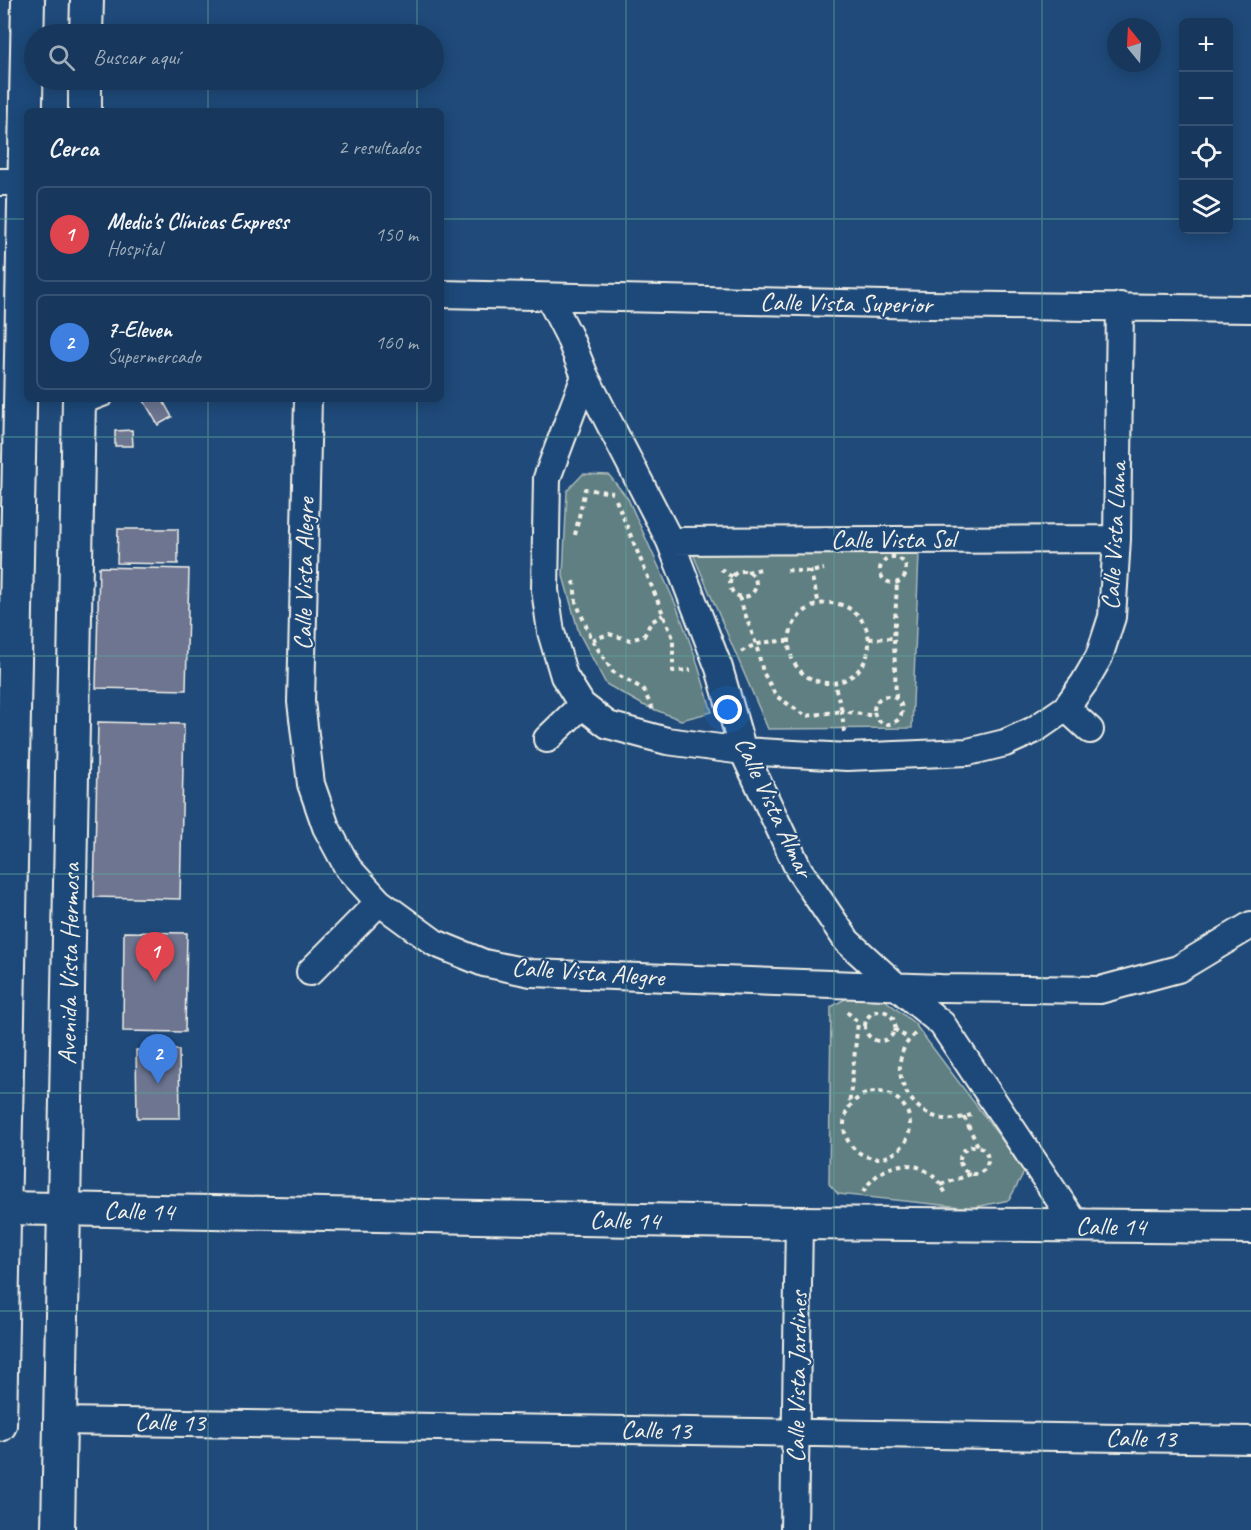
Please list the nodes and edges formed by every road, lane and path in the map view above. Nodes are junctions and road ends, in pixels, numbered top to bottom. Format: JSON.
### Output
{"nodes":[{"id":1,"x":28,"y":0,"type":"edge"},
{"id":2,"x":87,"y":0,"type":"edge"},
{"id":3,"x":26,"y":24,"type":"edge"},
{"id":4,"x":86,"y":24,"type":"edge"},
{"id":5,"x":24,"y":46,"type":"edge"},
{"id":6,"x":85,"y":90,"type":"edge"},
{"id":7,"x":85,"y":108,"type":"edge"},
{"id":8,"x":12,"y":182,"type":"edge"},
{"id":9,"x":24,"y":273,"type":"edge"},
{"id":10,"x":24,"y":288,"type":"edge"},
{"id":11,"x":444,"y":294,"type":"edge"},
{"id":12,"x":549,"y":297,"type":"junction"},
{"id":13,"x":1120,"y":306,"type":"junction"},
{"id":14,"x":1251,"y":309,"type":"edge"},
{"id":15,"x":585,"y":376,"type":"junction"},
{"id":16,"x":10,"y":379,"type":"edge"},
{"id":17,"x":308,"y":402,"type":"edge"},
{"id":18,"x":88,"y":403,"type":"edge"},
{"id":19,"x":803,"y":539,"type":"junction"},
{"id":20,"x":1117,"y":539,"type":"junction"},
{"id":21,"x":670,"y":541,"type":"junction"},
{"id":22,"x":574,"y":543,"type":"dead end"},
{"id":23,"x":574,"y":578,"type":"dead end"},
{"id":24,"x":897,"y":582,"type":"junction"},
{"id":25,"x":8,"y":592,"type":"edge"},
{"id":26,"x":739,"y":597,"type":"junction"},
{"id":27,"x":819,"y":604,"type":"junction"},
{"id":28,"x":663,"y":615,"type":"junction"},
{"id":29,"x":894,"y":638,"type":"junction"},
{"id":30,"x":592,"y":639,"type":"junction"},
{"id":31,"x":869,"y":639,"type":"junction"},
{"id":32,"x":789,"y":641,"type":"junction"},
{"id":33,"x":756,"y":644,"type":"junction"},
{"id":34,"x":719,"y":668,"type":"junction"},
{"id":35,"x":834,"y":683,"type":"junction"},
{"id":36,"x":896,"y":698,"type":"junction"},
{"id":37,"x":582,"y":705,"type":"junction"},
{"id":38,"x":1066,"y":708,"type":"junction"},
{"id":39,"x":842,"y":711,"type":"junction"},
{"id":40,"x":875,"y":716,"type":"junction"},
{"id":41,"x":1090,"y":730,"type":"dead end"},
{"id":42,"x":547,"y":739,"type":"dead end"},
{"id":43,"x":667,"y":741,"type":"junction"},
{"id":44,"x":743,"y":751,"type":"junction"},
{"id":45,"x":6,"y":796,"type":"edge"},
{"id":46,"x":379,"y":902,"type":"junction"},
{"id":47,"x":1251,"y":925,"type":"edge"},
{"id":48,"x":310,"y":972,"type":"dead end"},
{"id":49,"x":895,"y":985,"type":"junction"},
{"id":50,"x":842,"y":1008,"type":"dead end"},
{"id":51,"x":4,"y":1011,"type":"edge"},
{"id":52,"x":858,"y":1022,"type":"junction"},
{"id":53,"x":865,"y":1022,"type":"junction"},
{"id":54,"x":894,"y":1029,"type":"junction"},
{"id":55,"x":916,"y":1034,"type":"dead end"},
{"id":56,"x":909,"y":1040,"type":"junction"},
{"id":57,"x":910,"y":1100,"type":"junction"},
{"id":58,"x":904,"y":1105,"type":"junction"},
{"id":59,"x":849,"y":1109,"type":"junction"},
{"id":60,"x":976,"y":1113,"type":"dead end"},
{"id":61,"x":964,"y":1117,"type":"junction"},
{"id":62,"x":978,"y":1146,"type":"junction"},
{"id":63,"x":971,"y":1174,"type":"junction"},
{"id":64,"x":941,"y":1185,"type":"junction"},
{"id":65,"x":863,"y":1192,"type":"dead end"},
{"id":66,"x":947,"y":1197,"type":"dead end"},
{"id":67,"x":2,"y":1208,"type":"edge"},
{"id":68,"x":64,"y":1209,"type":"junction"},
{"id":69,"x":799,"y":1223,"type":"junction"},
{"id":70,"x":1077,"y":1226,"type":"junction"},
{"id":71,"x":1251,"y":1227,"type":"edge"},
{"id":72,"x":0,"y":1408,"type":"edge"},
{"id":73,"x":60,"y":1421,"type":"junction"},
{"id":74,"x":0,"y":1425,"type":"edge"},
{"id":75,"x":796,"y":1432,"type":"junction"},
{"id":76,"x":1251,"y":1440,"type":"edge"},
{"id":77,"x":58,"y":1530,"type":"edge"},
{"id":78,"x":794,"y":1530,"type":"edge"}],
"edges":[{"from":1,"to":3,"type":"street"},
{"from":2,"to":4,"type":"street"},
{"from":5,"to":8,"type":"street"},
{"from":6,"to":7,"type":"street"},
{"from":8,"to":9,"type":"street"},
{"from":10,"to":16,"type":"street"},
{"from":11,"to":12,"type":"street","name":"Calle Vista Superior"},
{"from":12,"to":13,"type":"street","name":"Calle Vista Superior"},
{"from":12,"to":15,"type":"street","name":"Calle Vista Almar"},
{"from":13,"to":14,"type":"street","name":"Calle Vista Superior"},
{"from":13,"to":20,"type":"street","name":"Calle Vista Llana"},
{"from":15,"to":21,"type":"street","name":"Calle Vista Almar"},
{"from":15,"to":37,"type":"street"},
{"from":16,"to":25,"type":"street"},
{"from":17,"to":46,"type":"street","name":"Calle Vista Alegre"},
{"from":18,"to":68,"type":"street","name":"Avenida Vista Hermosa"},
{"from":19,"to":20,"type":"street","name":"Calle Vista Sol"},
{"from":19,"to":21,"type":"street","name":"Calle Vista Sol"},
{"from":19,"to":27,"type":"path"},
{"from":20,"to":38,"type":"street","name":"Calle Vista Llana"},
{"from":21,"to":34,"type":"street","name":"Calle Vista Almar"},
{"from":22,"to":28,"type":"path"},
{"from":23,"to":30,"type":"path"},
{"from":24,"to":24,"type":"path"},
{"from":24,"to":29,"type":"path"},
{"from":25,"to":45,"type":"street"},
{"from":26,"to":26,"type":"path"},
{"from":26,"to":33,"type":"path"},
{"from":27,"to":31,"type":"path"},
{"from":27,"to":32,"type":"path"},
{"from":28,"to":30,"type":"path"},
{"from":28,"to":34,"type":"path"},
{"from":29,"to":31,"type":"path"},
{"from":29,"to":36,"type":"path"},
{"from":30,"to":43,"type":"path"},
{"from":31,"to":35,"type":"path"},
{"from":32,"to":33,"type":"path"},
{"from":32,"to":35,"type":"path"},
{"from":33,"to":34,"type":"path"},
{"from":33,"to":39,"type":"path"},
{"from":34,"to":44,"type":"street","name":"Calle Vista Almar"},
{"from":35,"to":39,"type":"path"},
{"from":36,"to":40,"type":"path"},
{"from":36,"to":40,"type":"path"},
{"from":37,"to":42,"type":"street"},
{"from":37,"to":43,"type":"street","name":"Calle Vista Llana"},
{"from":38,"to":41,"type":"street"},
{"from":38,"to":44,"type":"street","name":"Calle Vista Llana"},
{"from":39,"to":40,"type":"path"},
{"from":43,"to":44,"type":"street","name":"Calle Vista Llana"},
{"from":44,"to":49,"type":"street","name":"Calle Vista Almar"},
{"from":45,"to":51,"type":"street"},
{"from":46,"to":48,"type":"street"},
{"from":46,"to":49,"type":"street","name":"Calle Vista Alegre"},
{"from":47,"to":49,"type":"street","name":"Calle Vista Alegre"},
{"from":49,"to":70,"type":"street","name":"Calle Vista Almar"},
{"from":50,"to":52,"type":"path"},
{"from":51,"to":67,"type":"street"},
{"from":52,"to":53,"type":"path"},
{"from":52,"to":59,"type":"path"},
{"from":53,"to":54,"type":"path"},
{"from":53,"to":54,"type":"path"},
{"from":54,"to":56,"type":"path"},
{"from":55,"to":56,"type":"path"},
{"from":56,"to":57,"type":"path"},
{"from":57,"to":58,"type":"path"},
{"from":57,"to":61,"type":"path"},
{"from":58,"to":59,"type":"path"},
{"from":58,"to":59,"type":"path"},
{"from":60,"to":61,"type":"path"},
{"from":61,"to":62,"type":"path"},
{"from":62,"to":63,"type":"path"},
{"from":62,"to":63,"type":"path"},
{"from":63,"to":64,"type":"path"},
{"from":64,"to":65,"type":"path"},
{"from":64,"to":66,"type":"path"},
{"from":67,"to":68,"type":"street","name":"Calle 14"},
{"from":67,"to":72,"type":"street"},
{"from":68,"to":69,"type":"street","name":"Calle 14"},
{"from":68,"to":73,"type":"street","name":"Avenida Vista Hermosa"},
{"from":69,"to":70,"type":"street","name":"Calle 14"},
{"from":69,"to":75,"type":"street","name":"Calle Vista Jardines"},
{"from":70,"to":71,"type":"street","name":"Calle 14"},
{"from":72,"to":74,"type":"street"},
{"from":73,"to":75,"type":"street","name":"Calle 13"},
{"from":73,"to":77,"type":"street","name":"Avenida Vista Hermosa"},
{"from":75,"to":76,"type":"street","name":"Calle 13"},
{"from":75,"to":78,"type":"street","name":"Calle Vista Jardines"}]}
